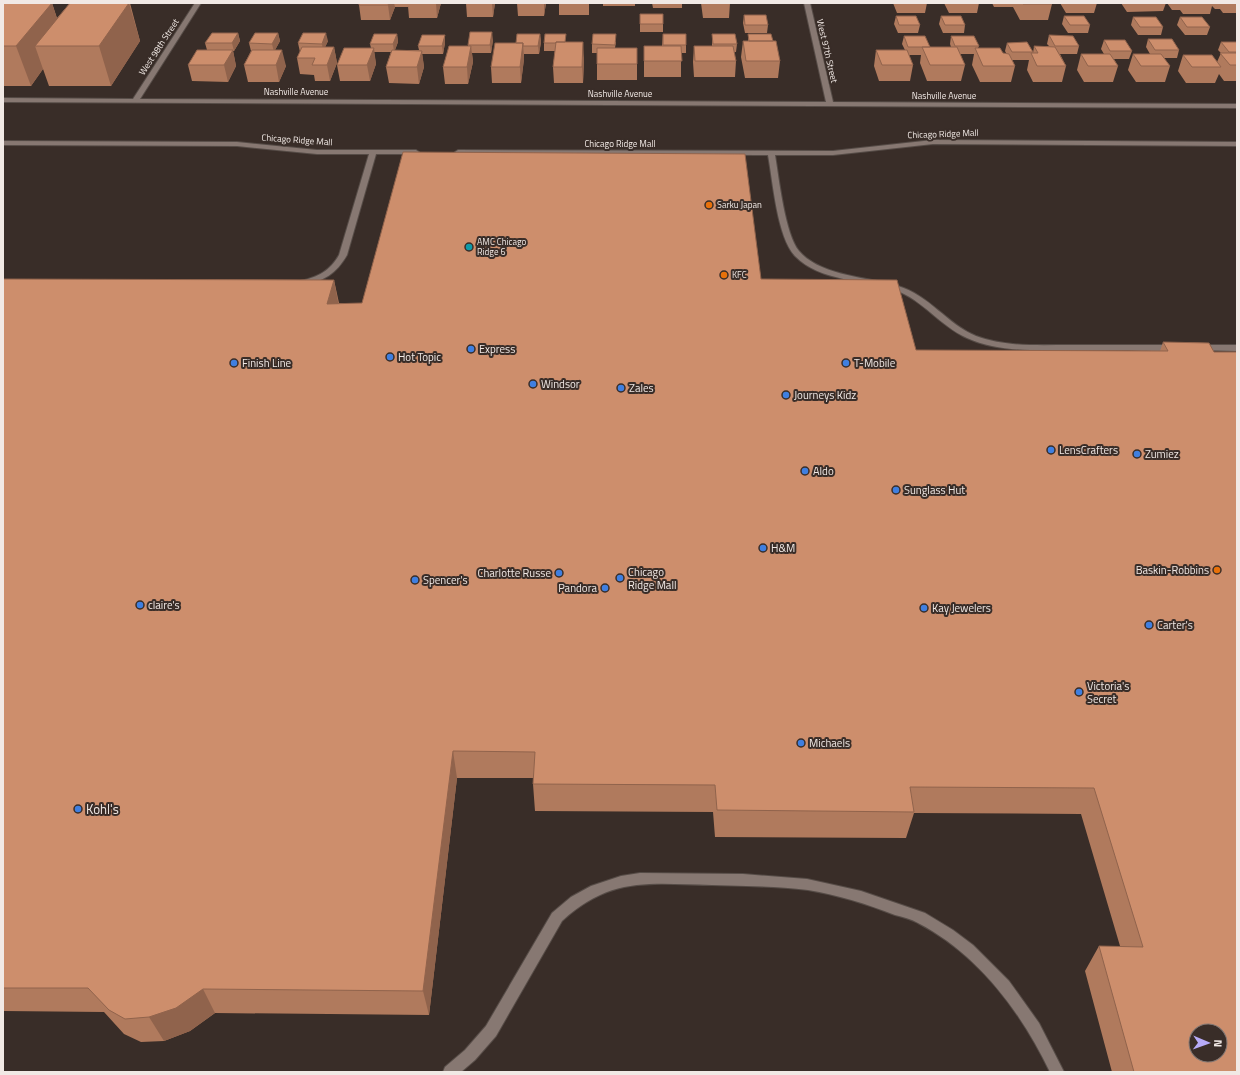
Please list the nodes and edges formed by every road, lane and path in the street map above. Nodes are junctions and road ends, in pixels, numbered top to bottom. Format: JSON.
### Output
{"nodes":[{"id":1,"x":198,"y":3,"type":"edge"},
{"id":2,"x":807,"y":3,"type":"edge"},
{"id":3,"x":3,"y":100,"type":"edge"},
{"id":4,"x":135,"y":101,"type":"junction"},
{"id":5,"x":830,"y":104,"type":"junction"},
{"id":6,"x":1237,"y":106,"type":"edge"},
{"id":7,"x":3,"y":143,"type":"edge"},
{"id":8,"x":1237,"y":144,"type":"edge"},
{"id":9,"x":373,"y":152,"type":"junction"},
{"id":10,"x":421,"y":152,"type":"edge"},
{"id":11,"x":453,"y":152,"type":"edge"},
{"id":12,"x":772,"y":153,"type":"junction"},
{"id":13,"x":292,"y":285,"type":"edge"},
{"id":14,"x":1237,"y":348,"type":"edge"},
{"id":15,"x":450,"y":1072,"type":"edge"},
{"id":16,"x":1057,"y":1072,"type":"edge"}],
"edges":[{"from":1,"to":4,"type":"street","name":"West 98th Street"},
{"from":2,"to":5,"type":"street","name":"West 97th Street"},
{"from":3,"to":4,"type":"street","name":"Nashville Avenue"},
{"from":4,"to":5,"type":"street","name":"Nashville Avenue"},
{"from":5,"to":6,"type":"street","name":"Nashville Avenue"},
{"from":7,"to":9,"type":"street","name":"Chicago Ridge Mall"},
{"from":8,"to":12,"type":"street","name":"Chicago Ridge Mall"},
{"from":9,"to":10,"type":"street","name":"Chicago Ridge Mall"},
{"from":9,"to":13,"type":"street"},
{"from":11,"to":12,"type":"street","name":"Chicago Ridge Mall"},
{"from":12,"to":14,"type":"street"},
{"from":15,"to":16,"type":"street"}]}
